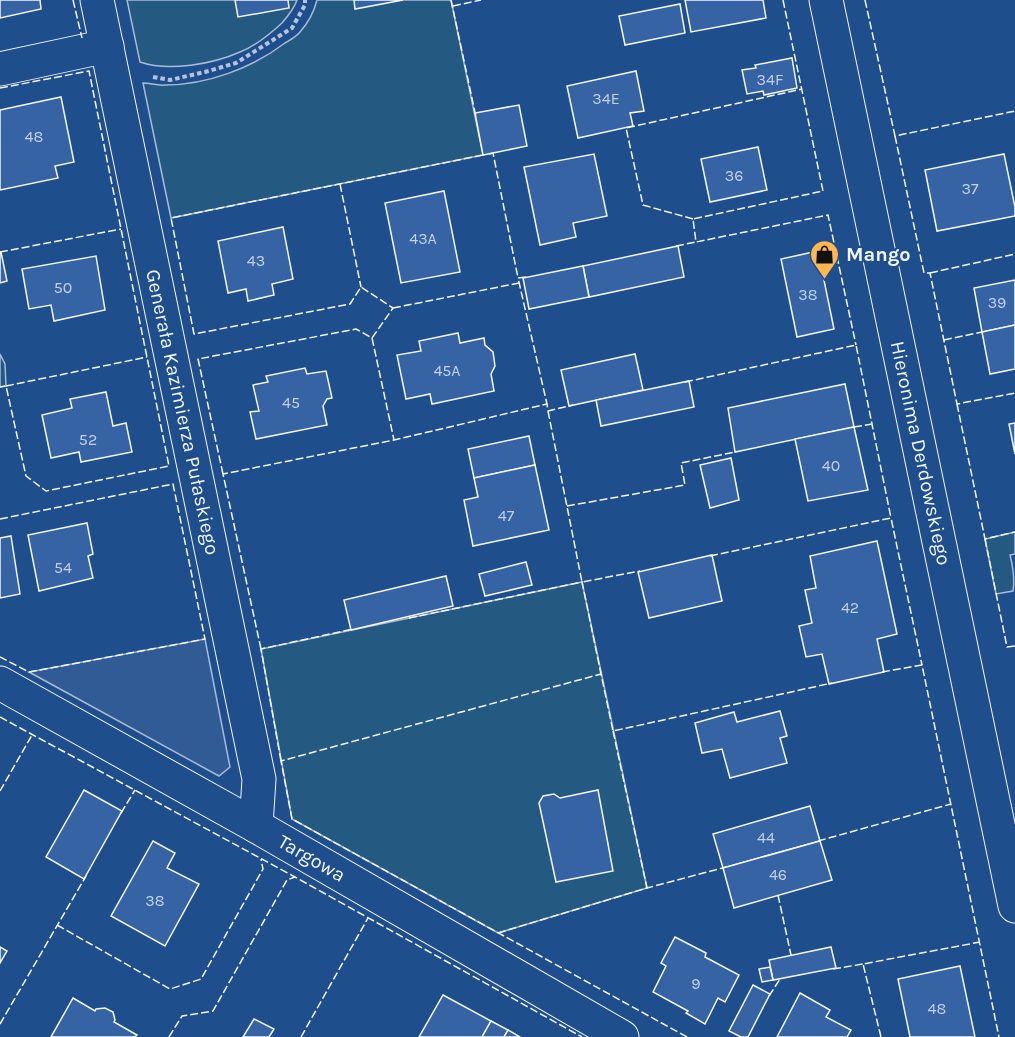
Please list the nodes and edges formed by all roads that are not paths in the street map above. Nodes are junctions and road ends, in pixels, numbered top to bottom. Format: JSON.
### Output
{"nodes":[{"id":1,"x":97,"y":0,"type":"edge"},
{"id":2,"x":826,"y":0,"type":"edge"},
{"id":3,"x":107,"y":46,"type":"junction"},
{"id":4,"x":0,"y":69,"type":"edge"},
{"id":5,"x":0,"y":683,"type":"edge"},
{"id":6,"x":256,"y":826,"type":"junction"},
{"id":7,"x":1015,"y":906,"type":"edge"},
{"id":8,"x":622,"y":1037,"type":"edge"}],
"edges":[{"from":1,"to":3,"type":"street","name":"Generała Kazimierza Pułaskiego"},
{"from":2,"to":7,"type":"street","name":"Hieronima Derdowskiego"},
{"from":3,"to":4,"type":"street"},
{"from":3,"to":6,"type":"street","name":"Generała Kazimierza Pułaskiego"},
{"from":5,"to":6,"type":"street","name":"Targowa"},
{"from":6,"to":8,"type":"street","name":"Targowa"}]}
